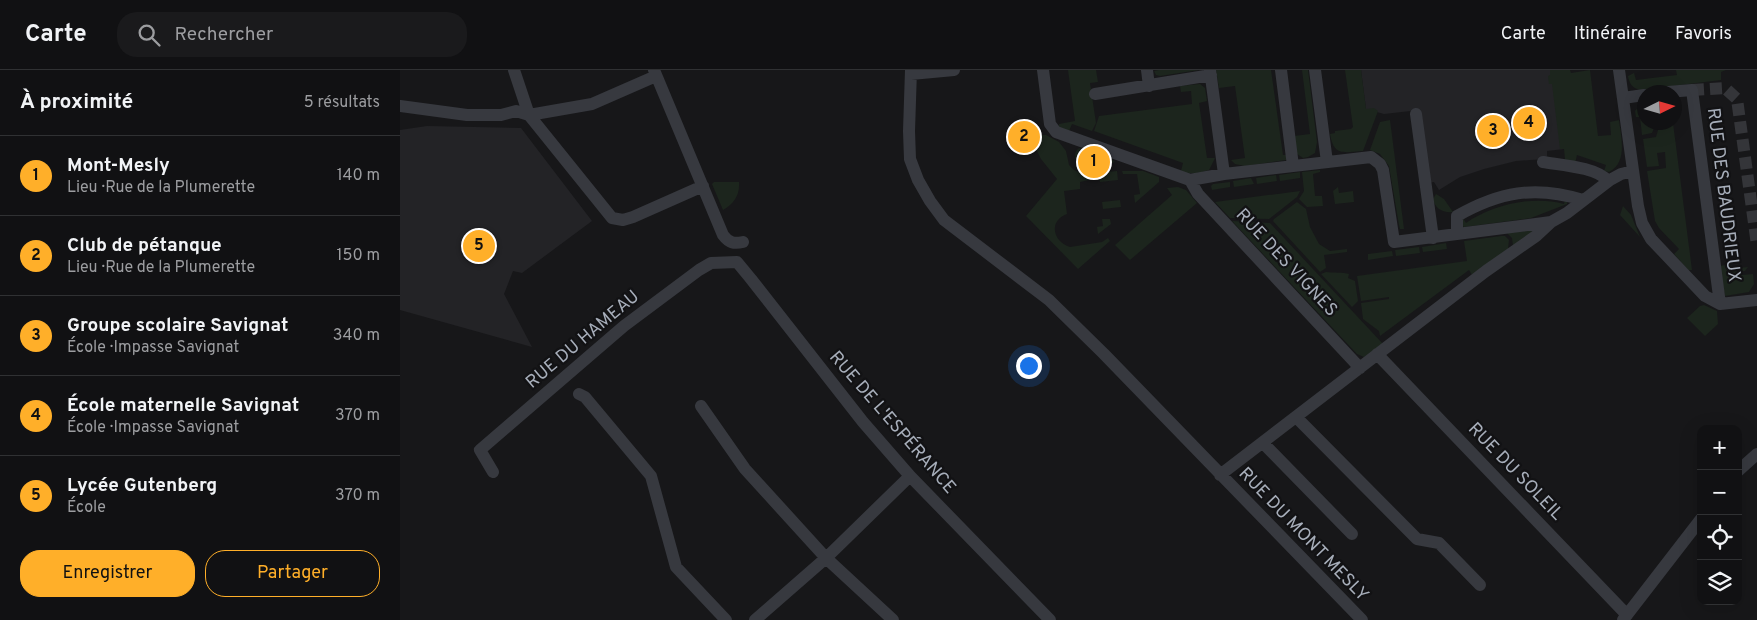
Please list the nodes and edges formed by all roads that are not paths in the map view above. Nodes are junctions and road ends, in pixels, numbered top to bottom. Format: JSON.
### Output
{"nodes":[{"id":1,"x":514,"y":70,"type":"edge"},
{"id":2,"x":954,"y":70,"type":"edge"},
{"id":3,"x":1043,"y":70,"type":"edge"},
{"id":4,"x":1147,"y":70,"type":"edge"},
{"id":5,"x":1281,"y":70,"type":"edge"},
{"id":6,"x":1314,"y":70,"type":"edge"},
{"id":7,"x":1619,"y":70,"type":"edge"},
{"id":8,"x":911,"y":72,"type":"edge"},
{"id":9,"x":1211,"y":72,"type":"edge"},
{"id":10,"x":655,"y":73,"type":"edge"},
{"id":11,"x":1149,"y":86,"type":"junction"},
{"id":12,"x":1682,"y":91,"type":"edge"},
{"id":13,"x":1094,"y":94,"type":"dead end"},
{"id":14,"x":1637,"y":96,"type":"edge"},
{"id":15,"x":1623,"y":98,"type":"junction"},
{"id":16,"x":402,"y":108,"type":"edge"},
{"id":17,"x":1416,"y":114,"type":"dead end"},
{"id":18,"x":529,"y":115,"type":"junction"},
{"id":19,"x":1327,"y":162,"type":"junction"},
{"id":20,"x":1543,"y":162,"type":"dead end"},
{"id":21,"x":1293,"y":166,"type":"junction"},
{"id":22,"x":1633,"y":171,"type":"junction"},
{"id":23,"x":1224,"y":174,"type":"junction"},
{"id":24,"x":1190,"y":180,"type":"junction"},
{"id":25,"x":1608,"y":181,"type":"junction"},
{"id":26,"x":703,"y":186,"type":"junction"},
{"id":27,"x":1582,"y":200,"type":"junction"},
{"id":28,"x":1551,"y":222,"type":"junction"},
{"id":29,"x":1457,"y":234,"type":"junction"},
{"id":30,"x":1433,"y":238,"type":"junction"},
{"id":31,"x":743,"y":242,"type":"dead end"},
{"id":32,"x":737,"y":262,"type":"joint"},
{"id":33,"x":1757,"y":300,"type":"edge"},
{"id":34,"x":1720,"y":304,"type":"junction"},
{"id":35,"x":1377,"y":354,"type":"junction"},
{"id":36,"x":1360,"y":368,"type":"junction"},
{"id":37,"x":579,"y":394,"type":"dead end"},
{"id":38,"x":702,"y":406,"type":"dead end"},
{"id":39,"x":1296,"y":417,"type":"junction"},
{"id":40,"x":1263,"y":443,"type":"junction"},
{"id":41,"x":1757,"y":454,"type":"edge"},
{"id":42,"x":1739,"y":470,"type":"edge"},
{"id":43,"x":493,"y":472,"type":"dead end"},
{"id":44,"x":1220,"y":475,"type":"junction"},
{"id":45,"x":910,"y":476,"type":"junction"},
{"id":46,"x":1697,"y":524,"type":"edge"},
{"id":47,"x":1352,"y":534,"type":"dead end"},
{"id":48,"x":826,"y":558,"type":"junction"},
{"id":49,"x":1480,"y":585,"type":"dead end"},
{"id":50,"x":1625,"y":618,"type":"edge"},
{"id":51,"x":726,"y":620,"type":"edge"},
{"id":52,"x":755,"y":620,"type":"edge"},
{"id":53,"x":893,"y":620,"type":"edge"},
{"id":54,"x":1050,"y":620,"type":"edge"},
{"id":55,"x":1362,"y":620,"type":"edge"}],
"edges":[{"from":1,"to":18,"type":"street"},
{"from":2,"to":8,"type":"street"},
{"from":3,"to":24,"type":"street"},
{"from":4,"to":11,"type":"street"},
{"from":5,"to":21,"type":"street"},
{"from":6,"to":19,"type":"street"},
{"from":7,"to":15,"type":"street"},
{"from":8,"to":44,"type":"street","name":"RUE DU MONT MESLY"},
{"from":9,"to":11,"type":"street"},
{"from":9,"to":23,"type":"street"},
{"from":10,"to":18,"type":"street"},
{"from":10,"to":26,"type":"street"},
{"from":11,"to":13,"type":"street"},
{"from":12,"to":34,"type":"street","name":"RUE DES BAUDRIEUX"},
{"from":14,"to":15,"type":"street"},
{"from":15,"to":22,"type":"street"},
{"from":16,"to":18,"type":"street"},
{"from":17,"to":30,"type":"street"},
{"from":18,"to":26,"type":"street"},
{"from":19,"to":21,"type":"street"},
{"from":19,"to":30,"type":"street"},
{"from":20,"to":25,"type":"street"},
{"from":21,"to":23,"type":"street"},
{"from":22,"to":25,"type":"street"},
{"from":22,"to":34,"type":"street"},
{"from":23,"to":24,"type":"street"},
{"from":24,"to":36,"type":"street","name":"RUE DES VIGNES"},
{"from":25,"to":27,"type":"street"},
{"from":26,"to":31,"type":"street"},
{"from":27,"to":28,"type":"street"},
{"from":27,"to":29,"type":"street"},
{"from":28,"to":29,"type":"street"},
{"from":28,"to":35,"type":"street"},
{"from":29,"to":30,"type":"street"},
{"from":32,"to":43,"type":"street","name":"RUE DU HAMEAU"},
{"from":32,"to":45,"type":"street","name":"RUE DE L'ESPÉRANCE"},
{"from":33,"to":34,"type":"street"},
{"from":35,"to":36,"type":"street"},
{"from":35,"to":50,"type":"street","name":"RUE DU SOLEIL"},
{"from":36,"to":39,"type":"street"},
{"from":37,"to":51,"type":"street"},
{"from":38,"to":48,"type":"street"},
{"from":39,"to":40,"type":"street"},
{"from":39,"to":49,"type":"street"},
{"from":40,"to":44,"type":"street"},
{"from":40,"to":47,"type":"street"},
{"from":41,"to":42,"type":"street"},
{"from":44,"to":55,"type":"street","name":"RUE DU MONT MESLY"},
{"from":45,"to":48,"type":"street"},
{"from":45,"to":54,"type":"street","name":"RUE DE L'ESPÉRANCE"},
{"from":46,"to":50,"type":"street"},
{"from":48,"to":52,"type":"street"},
{"from":48,"to":53,"type":"street"}]}
